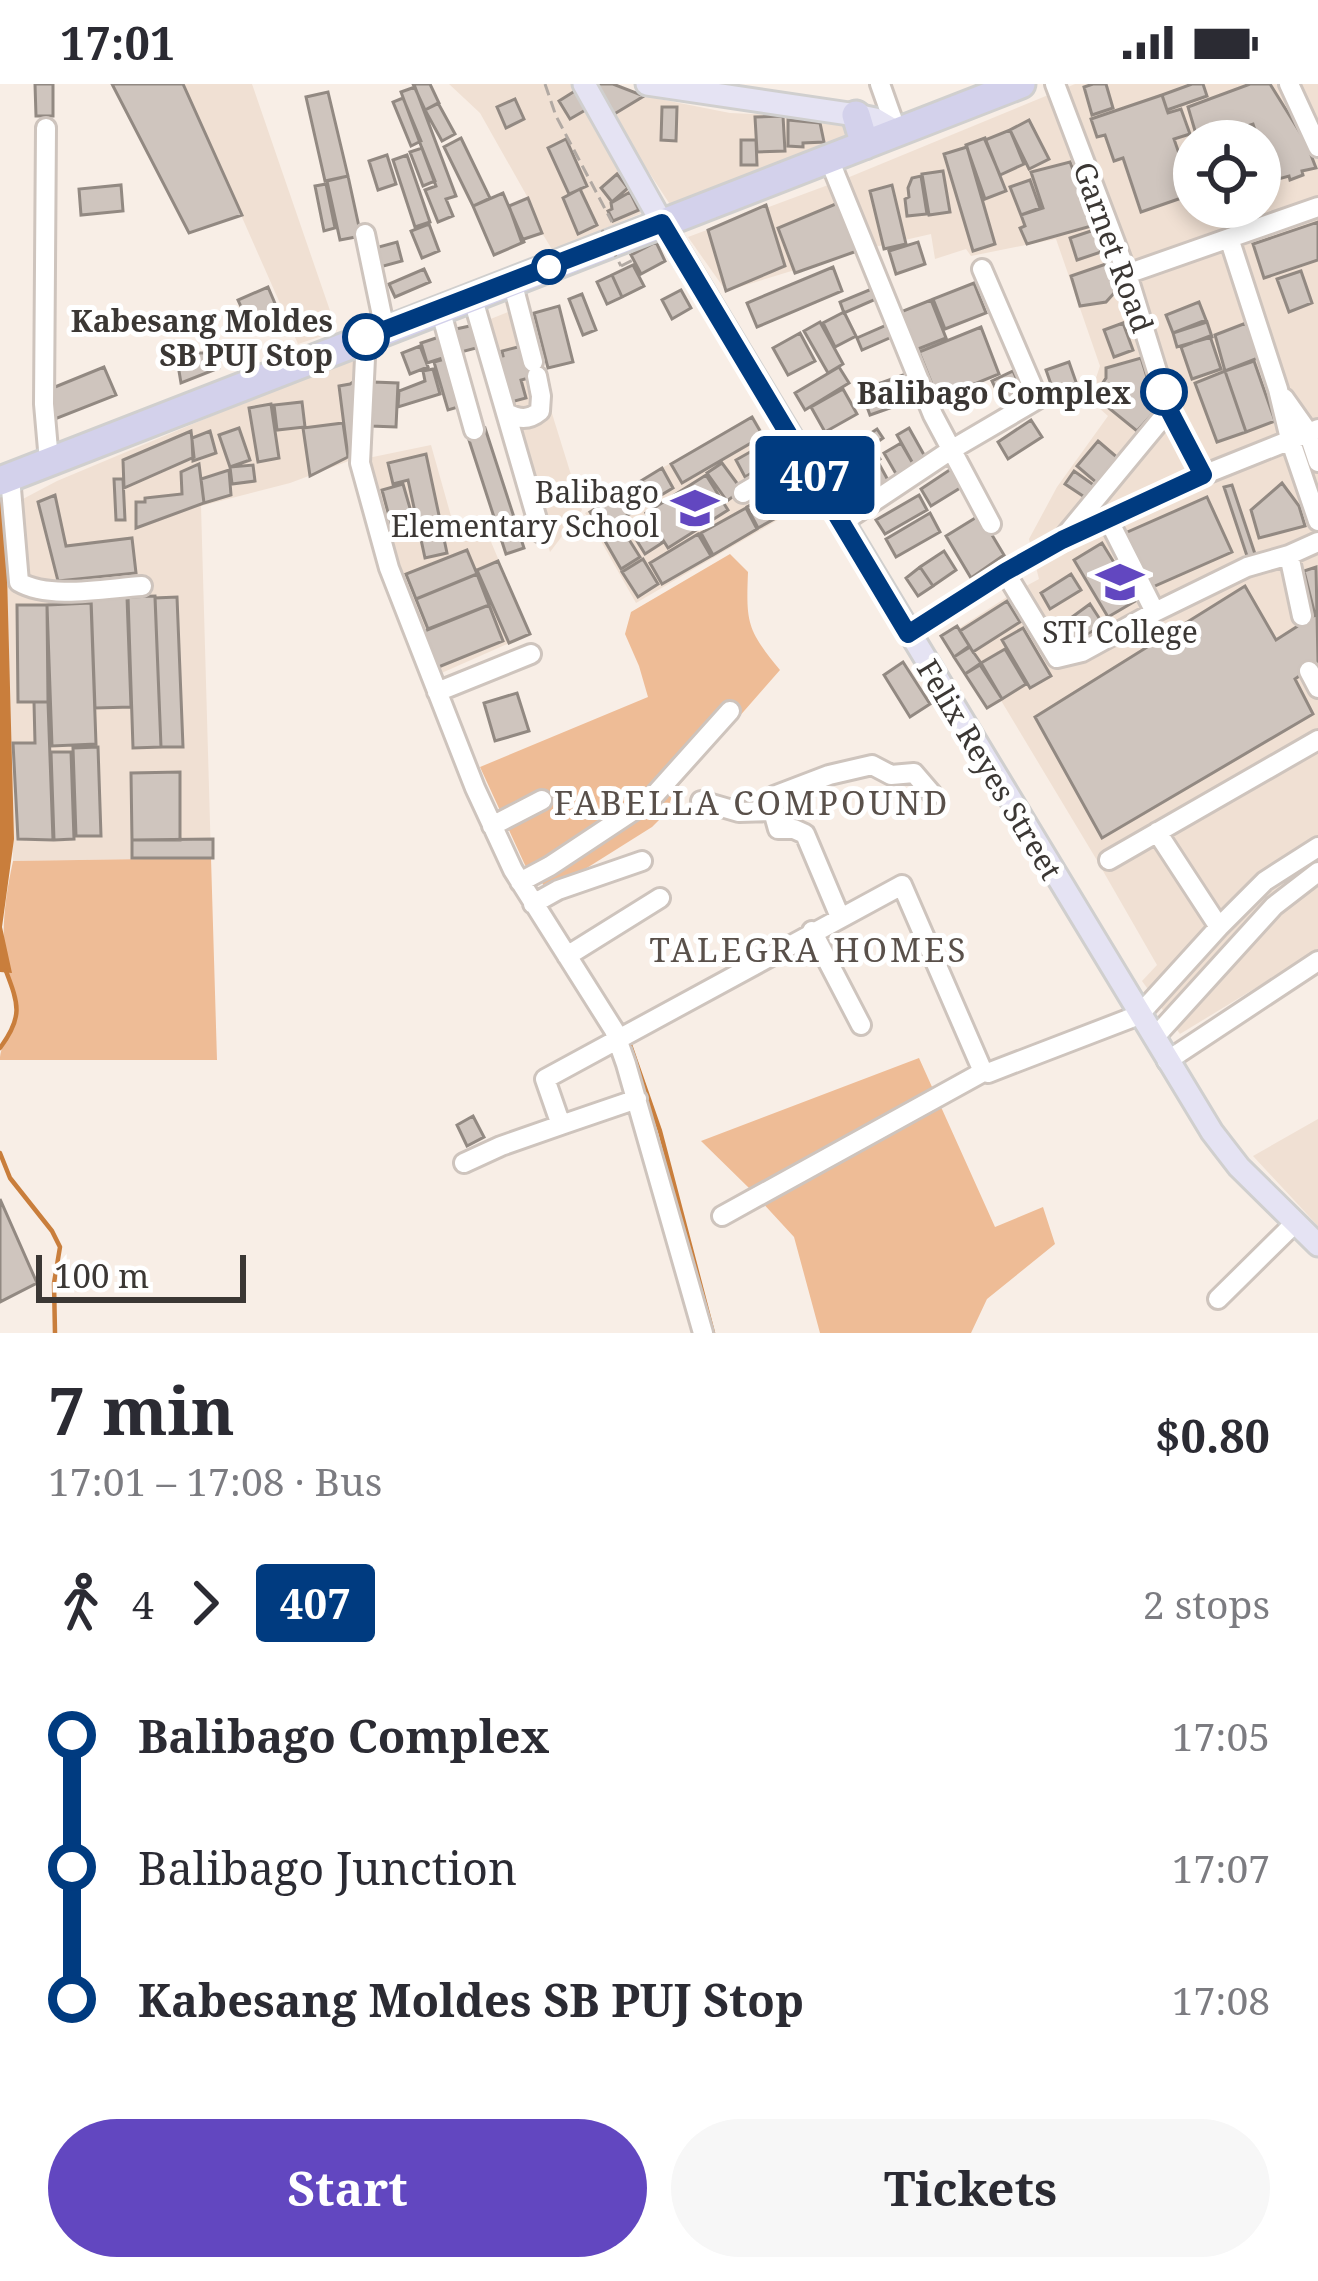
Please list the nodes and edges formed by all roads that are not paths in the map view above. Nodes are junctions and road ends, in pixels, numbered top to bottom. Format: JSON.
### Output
{"nodes":[{"id":1,"x":584,"y":84,"type":"edge"},
{"id":2,"x":647,"y":84,"type":"edge"},
{"id":3,"x":880,"y":84,"type":"edge"},
{"id":4,"x":1021,"y":84,"type":"edge"},
{"id":5,"x":1055,"y":84,"type":"edge"},
{"id":6,"x":1289,"y":84,"type":"edge"},
{"id":7,"x":699,"y":89,"type":"edge"},
{"id":8,"x":856,"y":115,"type":"junction"},
{"id":9,"x":46,"y":128,"type":"dead end"},
{"id":10,"x":897,"y":132,"type":"junction"},
{"id":11,"x":865,"y":145,"type":"junction"},
{"id":12,"x":1318,"y":147,"type":"edge"},
{"id":13,"x":829,"y":159,"type":"junction"},
{"id":14,"x":1318,"y":207,"type":"edge"},
{"id":15,"x":662,"y":223,"type":"junction"},
{"id":16,"x":365,"y":234,"type":"dead end"},
{"id":17,"x":1229,"y":238,"type":"junction"},
{"id":18,"x":982,"y":269,"type":"dead end"},
{"id":19,"x":1126,"y":274,"type":"junction"},
{"id":20,"x":512,"y":281,"type":"junction"},
{"id":21,"x":472,"y":296,"type":"junction"},
{"id":22,"x":440,"y":309,"type":"junction"},
{"id":23,"x":376,"y":333,"type":"junction"},
{"id":24,"x":1169,"y":410,"type":"junction"},
{"id":25,"x":506,"y":413,"type":"junction"},
{"id":26,"x":474,"y":430,"type":"dead end"},
{"id":27,"x":1305,"y":433,"type":"edge"},
{"id":28,"x":951,"y":450,"type":"junction"},
{"id":29,"x":803,"y":458,"type":"junction"},
{"id":30,"x":49,"y":460,"type":"junction"},
{"id":31,"x":1318,"y":461,"type":"edge"},
{"id":32,"x":1203,"y":475,"type":"junction"},
{"id":33,"x":5,"y":479,"type":"edge"},
{"id":34,"x":743,"y":493,"type":"dead end"},
{"id":35,"x":1108,"y":519,"type":"junction"},
{"id":36,"x":1318,"y":521,"type":"edge"},
{"id":37,"x":843,"y":522,"type":"junction"},
{"id":38,"x":991,"y":524,"type":"dead end"},
{"id":39,"x":542,"y":533,"type":"dead end"},
{"id":40,"x":1062,"y":540,"type":"junction"},
{"id":41,"x":1318,"y":542,"type":"edge"},
{"id":42,"x":1289,"y":555,"type":"junction"},
{"id":43,"x":1005,"y":572,"type":"junction"},
{"id":44,"x":142,"y":586,"type":"dead end"},
{"id":45,"x":1155,"y":612,"type":"junction"},
{"id":46,"x":1302,"y":616,"type":"dead end"},
{"id":47,"x":908,"y":634,"type":"junction"},
{"id":48,"x":531,"y":654,"type":"dead end"},
{"id":49,"x":437,"y":692,"type":"junction"},
{"id":50,"x":730,"y":711,"type":"dead end"},
{"id":51,"x":1318,"y":740,"type":"edge"},
{"id":52,"x":932,"y":794,"type":"dead end"},
{"id":53,"x":542,"y":800,"type":"dead end"},
{"id":54,"x":701,"y":801,"type":"dead end"},
{"id":55,"x":773,"y":811,"type":"junction"},
{"id":56,"x":492,"y":826,"type":"junction"},
{"id":57,"x":1157,"y":832,"type":"junction"},
{"id":58,"x":1318,"y":847,"type":"edge"},
{"id":59,"x":1109,"y":860,"type":"dead end"},
{"id":60,"x":642,"y":861,"type":"dead end"},
{"id":61,"x":1318,"y":872,"type":"edge"},
{"id":62,"x":520,"y":882,"type":"junction"},
{"id":63,"x":660,"y":898,"type":"dead end"},
{"id":64,"x":533,"y":904,"type":"junction"},
{"id":65,"x":840,"y":917,"type":"junction"},
{"id":66,"x":1214,"y":921,"type":"junction"},
{"id":67,"x":812,"y":932,"type":"junction"},
{"id":68,"x":568,"y":956,"type":"junction"},
{"id":69,"x":1318,"y":961,"type":"edge"},
{"id":70,"x":1138,"y":1015,"type":"junction"},
{"id":71,"x":861,"y":1025,"type":"dead end"},
{"id":72,"x":623,"y":1037,"type":"junction"},
{"id":73,"x":1154,"y":1038,"type":"junction"},
{"id":74,"x":1167,"y":1061,"type":"junction"},
{"id":75,"x":983,"y":1072,"type":"junction"},
{"id":76,"x":637,"y":1099,"type":"junction"},
{"id":77,"x":561,"y":1125,"type":"junction"},
{"id":78,"x":464,"y":1163,"type":"dead end"},
{"id":79,"x":722,"y":1216,"type":"dead end"},
{"id":80,"x":1295,"y":1223,"type":"junction"},
{"id":81,"x":1318,"y":1246,"type":"edge"},
{"id":82,"x":1218,"y":1299,"type":"dead end"},
{"id":83,"x":703,"y":1333,"type":"edge"}],
"edges":[{"from":1,"to":15,"type":"main road","name":"Felix Reyes Street"},
{"from":2,"to":7,"type":"main road"},
{"from":3,"to":10,"type":"street"},
{"from":4,"to":10,"type":"highway"},
{"from":5,"to":19,"type":"street","name":"Garnet Road"},
{"from":6,"to":12,"type":"street"},
{"from":7,"to":8,"type":"main road"},
{"from":8,"to":10,"type":"main road"},
{"from":8,"to":11,"type":"highway"},
{"from":9,"to":30,"type":"street"},
{"from":10,"to":11,"type":"highway"},
{"from":11,"to":13,"type":"highway"},
{"from":13,"to":15,"type":"highway"},
{"from":13,"to":28,"type":"street"},
{"from":14,"to":17,"type":"street"},
{"from":15,"to":20,"type":"highway"},
{"from":15,"to":29,"type":"main road","name":"Felix Reyes Street"},
{"from":16,"to":23,"type":"street"},
{"from":17,"to":19,"type":"street"},
{"from":17,"to":27,"type":"street"},
{"from":18,"to":28,"type":"street"},
{"from":19,"to":24,"type":"street","name":"Garnet Road"},
{"from":20,"to":21,"type":"highway"},
{"from":20,"to":25,"type":"street"},
{"from":21,"to":22,"type":"highway"},
{"from":21,"to":25,"type":"street"},
{"from":22,"to":23,"type":"highway"},
{"from":22,"to":26,"type":"street"},
{"from":23,"to":30,"type":"highway"},
{"from":23,"to":49,"type":"street"},
{"from":24,"to":32,"type":"street","name":"Garnet Road"},
{"from":24,"to":40,"type":"street"},
{"from":25,"to":39,"type":"street"},
{"from":27,"to":31,"type":"street"},
{"from":27,"to":32,"type":"street"},
{"from":27,"to":36,"type":"street"},
{"from":28,"to":37,"type":"street"},
{"from":28,"to":38,"type":"street"},
{"from":29,"to":34,"type":"street"},
{"from":29,"to":37,"type":"main road","name":"Felix Reyes Street"},
{"from":30,"to":33,"type":"highway"},
{"from":32,"to":35,"type":"street"},
{"from":33,"to":44,"type":"street"},
{"from":35,"to":40,"type":"street"},
{"from":35,"to":45,"type":"street"},
{"from":37,"to":47,"type":"main road","name":"Felix Reyes Street"},
{"from":40,"to":43,"type":"street"},
{"from":41,"to":42,"type":"street"},
{"from":42,"to":45,"type":"street"},
{"from":42,"to":46,"type":"street"},
{"from":43,"to":45,"type":"street"},
{"from":43,"to":47,"type":"street"},
{"from":47,"to":70,"type":"main road","name":"Felix Reyes Street"},
{"from":48,"to":49,"type":"street"},
{"from":49,"to":56,"type":"street"},
{"from":50,"to":62,"type":"street"},
{"from":51,"to":57,"type":"street"},
{"from":52,"to":55,"type":"street"},
{"from":53,"to":56,"type":"street"},
{"from":54,"to":55,"type":"street"},
{"from":55,"to":65,"type":"street"},
{"from":56,"to":62,"type":"street"},
{"from":57,"to":59,"type":"street"},
{"from":57,"to":66,"type":"street"},
{"from":58,"to":66,"type":"street"},
{"from":60,"to":64,"type":"street"},
{"from":61,"to":73,"type":"street"},
{"from":62,"to":64,"type":"street"},
{"from":63,"to":68,"type":"street"},
{"from":64,"to":68,"type":"street"},
{"from":65,"to":67,"type":"street"},
{"from":65,"to":75,"type":"street"},
{"from":66,"to":70,"type":"street"},
{"from":67,"to":71,"type":"street"},
{"from":67,"to":72,"type":"street"},
{"from":68,"to":72,"type":"street"},
{"from":69,"to":74,"type":"street"},
{"from":70,"to":73,"type":"main road","name":"Felix Reyes Street"},
{"from":70,"to":75,"type":"street"},
{"from":72,"to":76,"type":"street"},
{"from":72,"to":77,"type":"street"},
{"from":73,"to":74,"type":"main road","name":"Felix Reyes Street"},
{"from":74,"to":80,"type":"main road","name":"Felix Reyes Street"},
{"from":75,"to":79,"type":"street"},
{"from":76,"to":77,"type":"street"},
{"from":76,"to":83,"type":"street"},
{"from":77,"to":78,"type":"street"},
{"from":80,"to":81,"type":"main road","name":"Felix Reyes Street"},
{"from":80,"to":82,"type":"street"}]}
